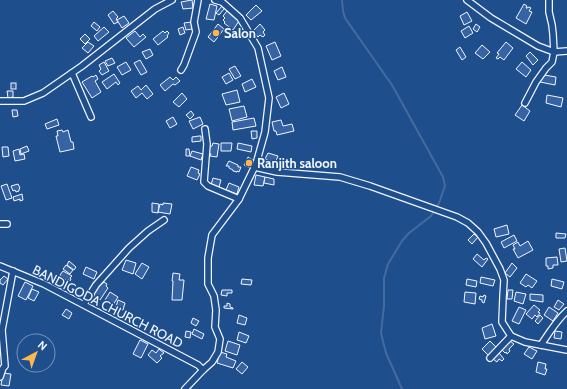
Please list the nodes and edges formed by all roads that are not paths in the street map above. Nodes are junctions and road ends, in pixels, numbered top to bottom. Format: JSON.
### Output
{"nodes":[{"id":1,"x":172,"y":0,"type":"edge"},
{"id":2,"x":198,"y":0,"type":"edge"},
{"id":3,"x":215,"y":0,"type":"edge"},
{"id":4,"x":467,"y":0,"type":"edge"},
{"id":5,"x":549,"y":0,"type":"edge"},
{"id":6,"x":567,"y":51,"type":"edge"},
{"id":7,"x":554,"y":52,"type":"junction"},
{"id":8,"x":181,"y":70,"type":"dead end"},
{"id":9,"x":72,"y":73,"type":"junction"},
{"id":10,"x":0,"y":101,"type":"edge"},
{"id":11,"x":525,"y":103,"type":"dead end"},
{"id":12,"x":92,"y":117,"type":"dead end"},
{"id":13,"x":205,"y":129,"type":"dead end"},
{"id":14,"x":254,"y":167,"type":"junction"},
{"id":15,"x":239,"y":199,"type":"junction"},
{"id":16,"x":164,"y":220,"type":"dead end"},
{"id":17,"x":0,"y":224,"type":"edge"},
{"id":18,"x":7,"y":224,"type":"dead end"},
{"id":19,"x":0,"y":266,"type":"edge"},
{"id":20,"x":13,"y":271,"type":"junction"},
{"id":21,"x":84,"y":304,"type":"junction"},
{"id":22,"x":567,"y":311,"type":"edge"},
{"id":23,"x":511,"y":336,"type":"junction"},
{"id":24,"x":541,"y":346,"type":"junction"},
{"id":25,"x":567,"y":350,"type":"edge"},
{"id":26,"x":490,"y":358,"type":"dead end"},
{"id":27,"x":203,"y":370,"type":"junction"},
{"id":28,"x":0,"y":377,"type":"edge"},
{"id":29,"x":185,"y":389,"type":"edge"}],
"edges":[{"from":1,"to":9,"type":"street"},
{"from":2,"to":8,"type":"street"},
{"from":3,"to":14,"type":"street"},
{"from":4,"to":7,"type":"street"},
{"from":5,"to":7,"type":"street"},
{"from":6,"to":7,"type":"street"},
{"from":7,"to":11,"type":"street"},
{"from":9,"to":10,"type":"street"},
{"from":9,"to":12,"type":"street"},
{"from":13,"to":15,"type":"street"},
{"from":14,"to":15,"type":"street"},
{"from":14,"to":23,"type":"street"},
{"from":15,"to":27,"type":"street"},
{"from":16,"to":21,"type":"street"},
{"from":17,"to":18,"type":"street"},
{"from":19,"to":20,"type":"street","name":"BANDIGODA CHURCH ROAD"},
{"from":20,"to":21,"type":"street","name":"BANDIGODA CHURCH ROAD"},
{"from":20,"to":28,"type":"street"},
{"from":21,"to":27,"type":"street","name":"BANDIGODA CHURCH ROAD"},
{"from":22,"to":24,"type":"street"},
{"from":23,"to":24,"type":"street"},
{"from":23,"to":26,"type":"street"},
{"from":24,"to":25,"type":"street"},
{"from":27,"to":29,"type":"street"}]}
